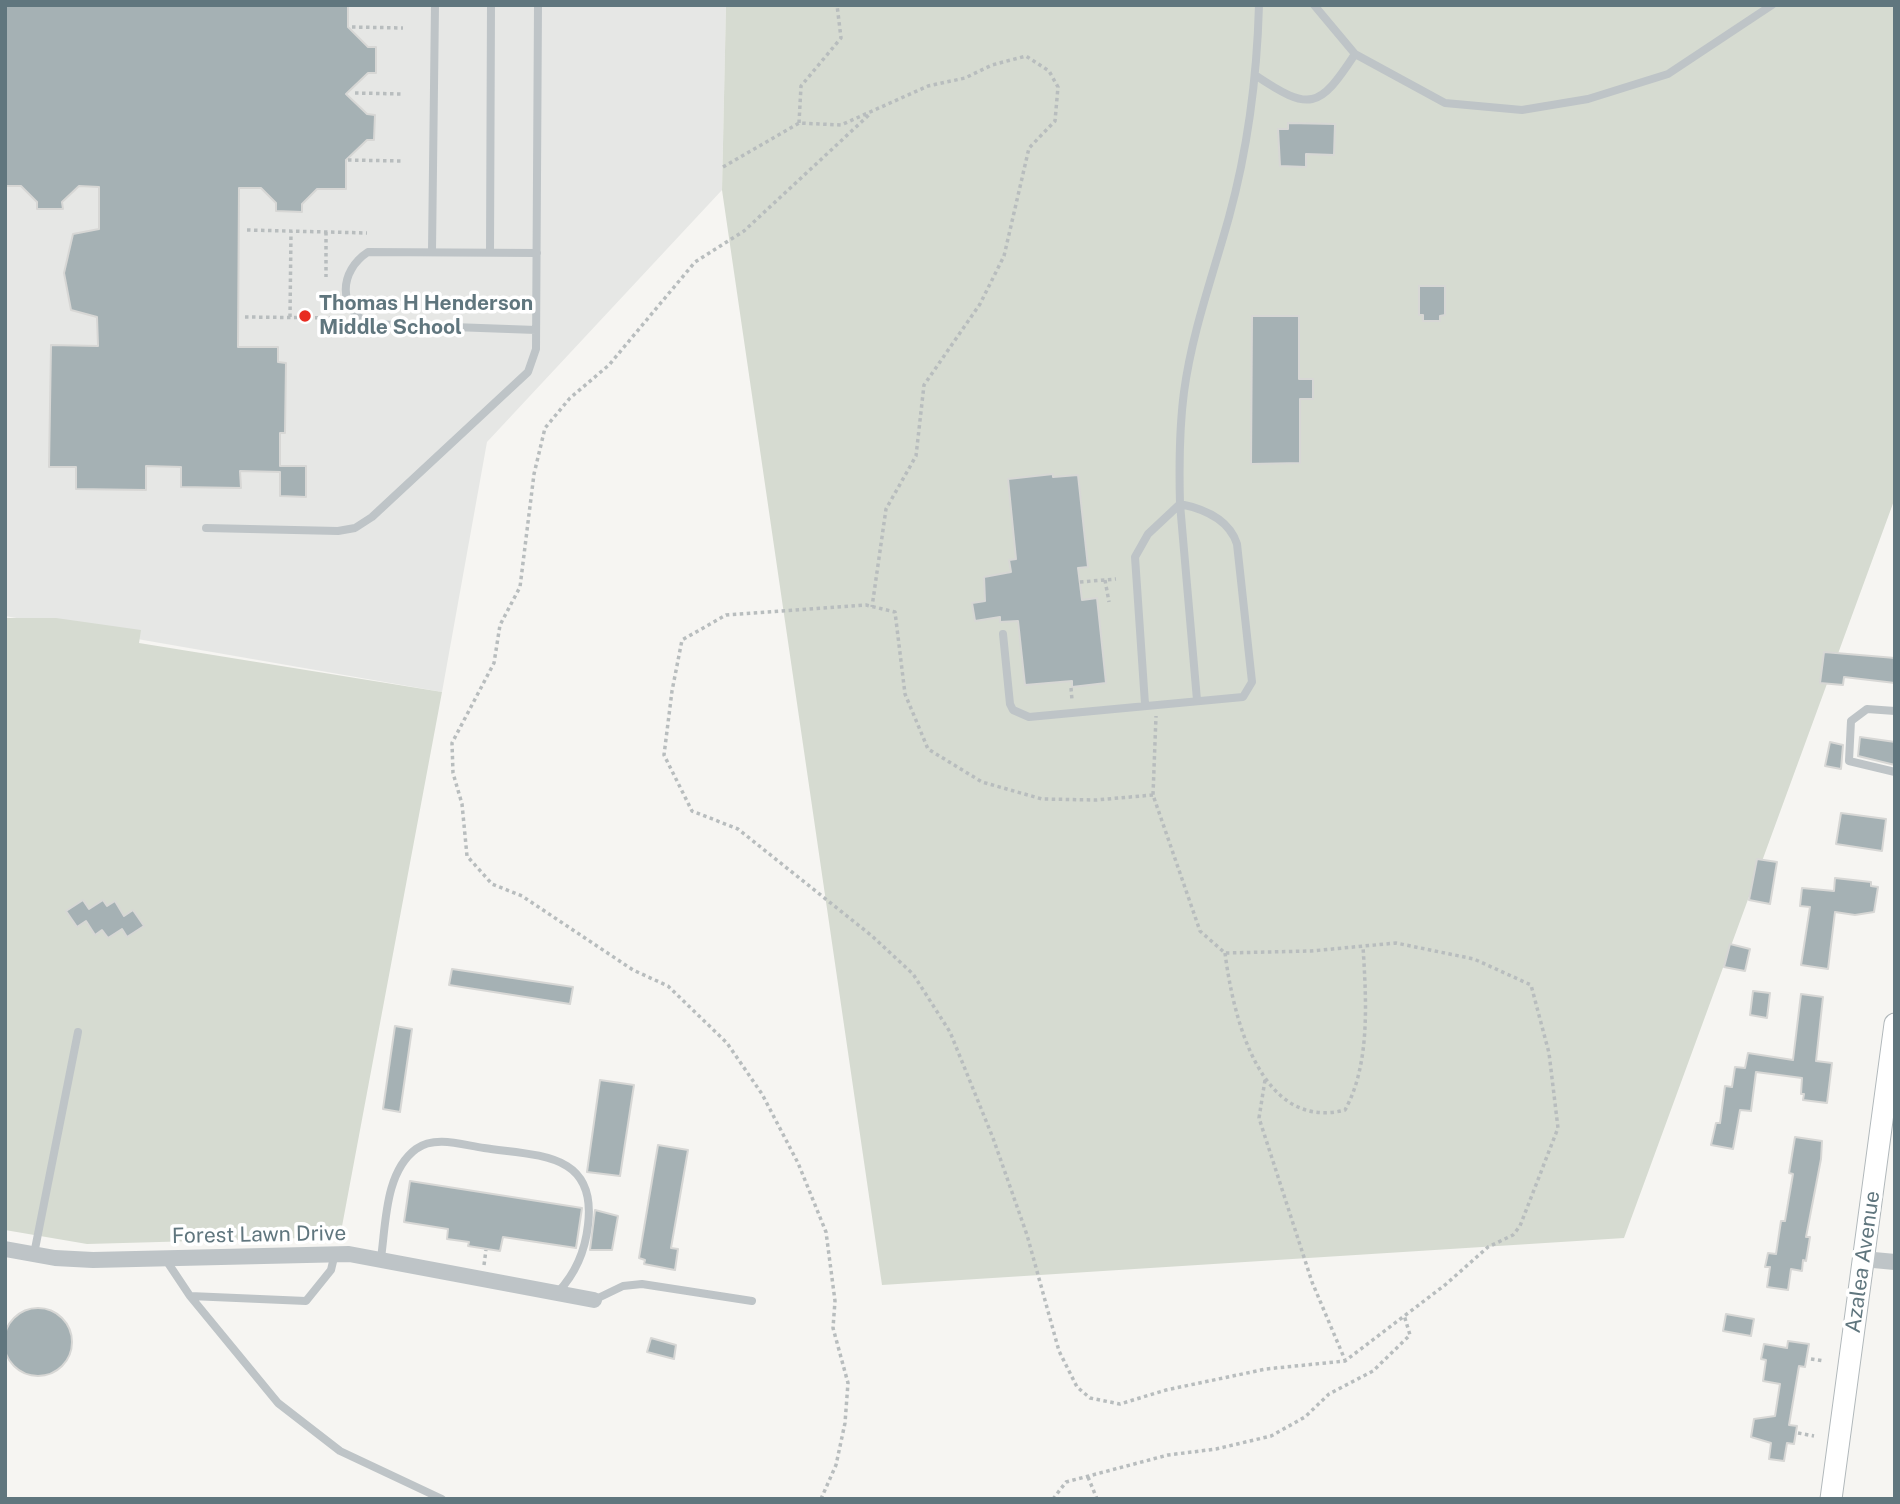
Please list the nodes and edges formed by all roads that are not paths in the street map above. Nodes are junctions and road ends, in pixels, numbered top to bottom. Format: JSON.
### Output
{"nodes":[{"id":1,"x":435,"y":5,"type":"edge"},
{"id":2,"x":491,"y":5,"type":"edge"},
{"id":3,"x":538,"y":5,"type":"edge"},
{"id":4,"x":1259,"y":5,"type":"edge"},
{"id":5,"x":1314,"y":5,"type":"edge"},
{"id":6,"x":1772,"y":5,"type":"edge"},
{"id":7,"x":1355,"y":54,"type":"junction"},
{"id":8,"x":1255,"y":75,"type":"junction"},
{"id":9,"x":432,"y":250,"type":"junction"},
{"id":10,"x":490,"y":252,"type":"junction"},
{"id":11,"x":537,"y":253,"type":"junction"},
{"id":12,"x":536,"y":330,"type":"junction"},
{"id":13,"x":1180,"y":504,"type":"junction"},
{"id":14,"x":206,"y":528,"type":"dead end"},
{"id":15,"x":1003,"y":634,"type":"dead end"},
{"id":16,"x":1197,"y":701,"type":"junction"},
{"id":17,"x":1145,"y":704,"type":"junction"},
{"id":18,"x":1895,"y":711,"type":"edge"},
{"id":19,"x":1895,"y":772,"type":"edge"},
{"id":20,"x":1895,"y":1024,"type":"edge"},
{"id":21,"x":78,"y":1032,"type":"dead end"},
{"id":22,"x":5,"y":1249,"type":"edge"},
{"id":23,"x":335,"y":1253,"type":"junction"},
{"id":24,"x":34,"y":1254,"type":"junction"},
{"id":25,"x":165,"y":1258,"type":"junction"},
{"id":26,"x":381,"y":1258,"type":"junction"},
{"id":27,"x":1863,"y":1259,"type":"junction"},
{"id":28,"x":1895,"y":1262,"type":"edge"},
{"id":29,"x":556,"y":1294,"type":"junction"},
{"id":30,"x":190,"y":1296,"type":"junction"},
{"id":31,"x":594,"y":1300,"type":"joint"},
{"id":32,"x":752,"y":1301,"type":"dead end"},
{"id":33,"x":442,"y":1499,"type":"edge"},
{"id":34,"x":1831,"y":1499,"type":"edge"}],
"edges":[{"from":1,"to":9,"type":"lane"},
{"from":2,"to":10,"type":"lane"},
{"from":3,"to":11,"type":"lane"},
{"from":4,"to":8,"type":"lane"},
{"from":5,"to":7,"type":"lane"},
{"from":6,"to":7,"type":"lane"},
{"from":7,"to":8,"type":"lane"},
{"from":8,"to":13,"type":"lane"},
{"from":9,"to":10,"type":"lane"},
{"from":9,"to":12,"type":"lane"},
{"from":10,"to":11,"type":"lane"},
{"from":11,"to":12,"type":"lane"},
{"from":12,"to":14,"type":"lane"},
{"from":13,"to":16,"type":"lane"},
{"from":13,"to":16,"type":"lane"},
{"from":13,"to":17,"type":"lane"},
{"from":15,"to":17,"type":"lane"},
{"from":16,"to":17,"type":"lane"},
{"from":18,"to":19,"type":"lane"},
{"from":20,"to":27,"type":"main road","name":"Azalea Avenue"},
{"from":21,"to":24,"type":"lane"},
{"from":22,"to":24,"type":"street","name":"Forest Lawn Drive"},
{"from":23,"to":25,"type":"street","name":"Forest Lawn Drive"},
{"from":23,"to":26,"type":"street","name":"Forest Lawn Drive"},
{"from":23,"to":30,"type":"lane"},
{"from":24,"to":25,"type":"street","name":"Forest Lawn Drive"},
{"from":25,"to":30,"type":"lane"},
{"from":26,"to":29,"type":"street","name":"Forest Lawn Drive"},
{"from":26,"to":29,"type":"lane"},
{"from":27,"to":28,"type":"street"},
{"from":27,"to":34,"type":"main road","name":"Azalea Avenue"},
{"from":29,"to":31,"type":"street","name":"Forest Lawn Drive"},
{"from":30,"to":33,"type":"lane"},
{"from":31,"to":32,"type":"lane"}]}
